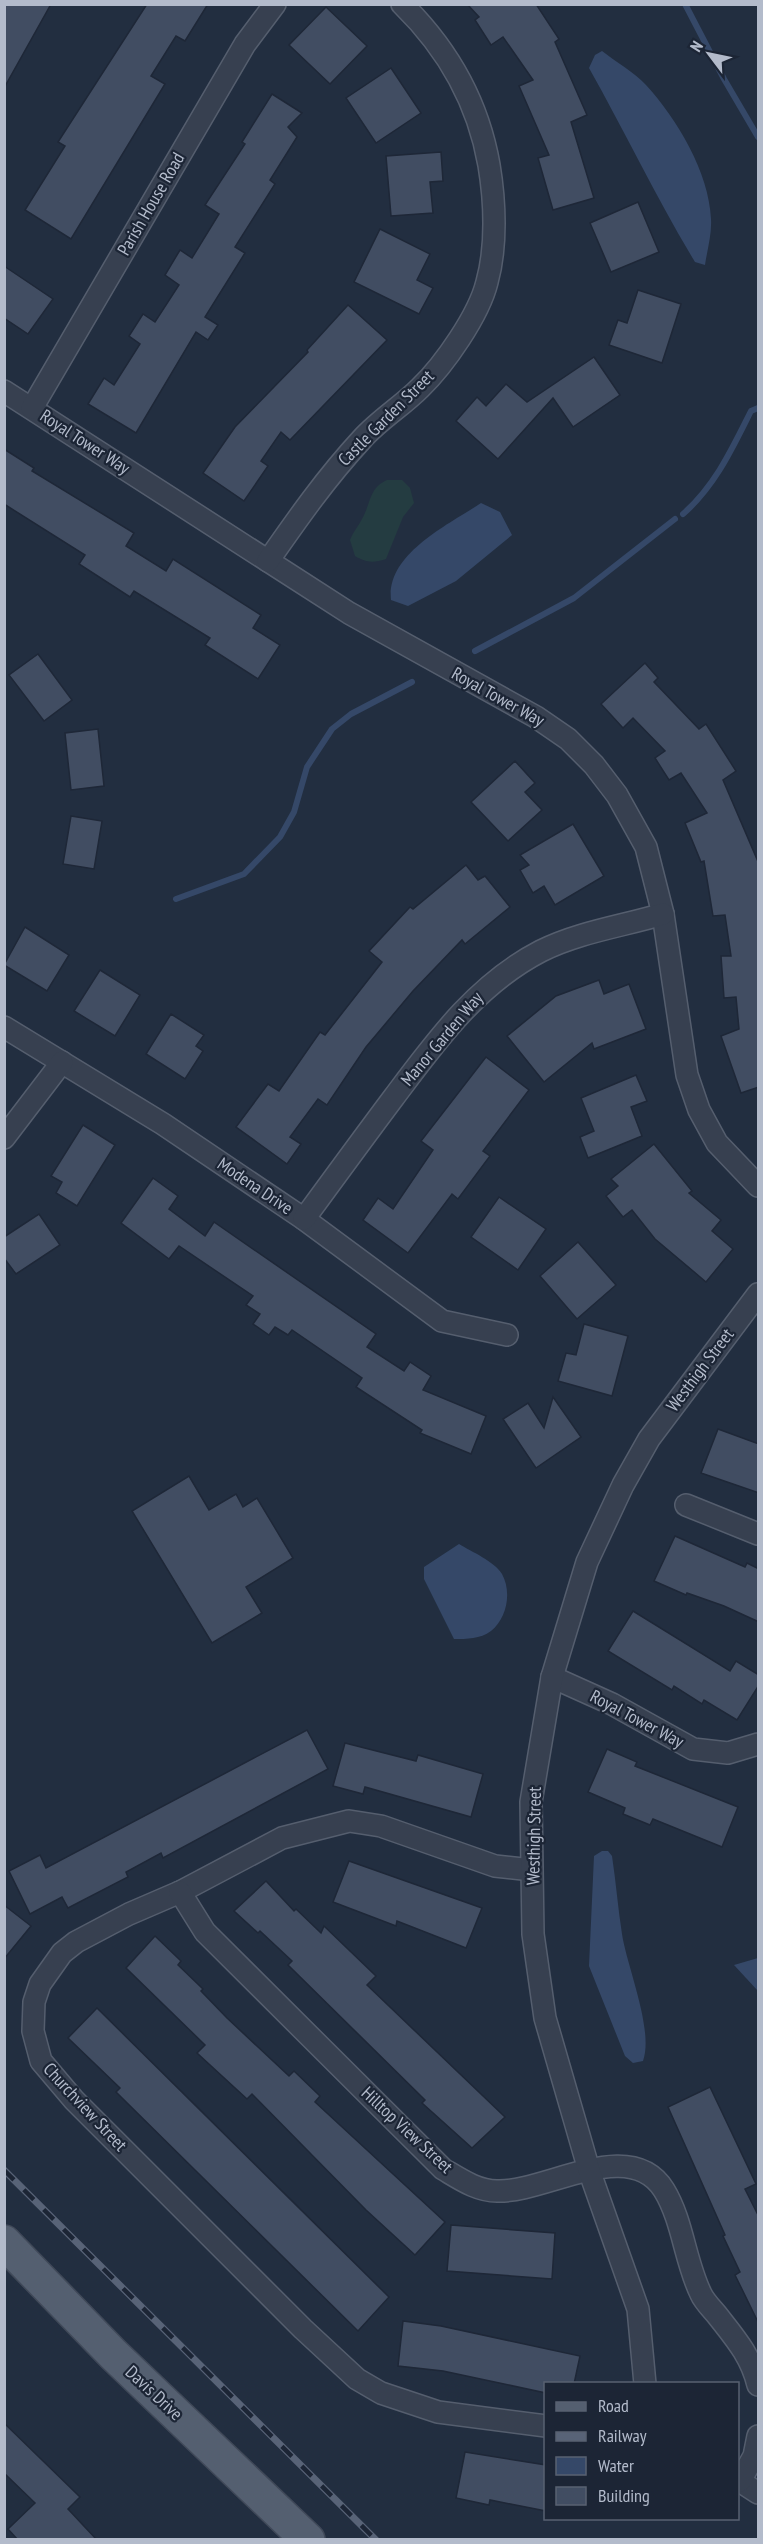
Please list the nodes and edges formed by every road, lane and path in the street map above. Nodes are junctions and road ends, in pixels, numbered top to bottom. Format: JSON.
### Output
{"nodes":[{"id":1,"x":275,"y":4,"type":"edge"},
{"id":2,"x":402,"y":4,"type":"edge"},
{"id":3,"x":4,"y":391,"type":"edge"},
{"id":4,"x":32,"y":408,"type":"junction"},
{"id":5,"x":268,"y":561,"type":"junction"},
{"id":6,"x":663,"y":914,"type":"junction"},
{"id":7,"x":4,"y":1026,"type":"edge"},
{"id":8,"x":62,"y":1062,"type":"junction"},
{"id":9,"x":4,"y":1138,"type":"edge"},
{"id":10,"x":759,"y":1186,"type":"edge"},
{"id":11,"x":304,"y":1219,"type":"junction"},
{"id":12,"x":759,"y":1294,"type":"edge"},
{"id":13,"x":507,"y":1335,"type":"dead end"},
{"id":14,"x":686,"y":1504,"type":"dead end"},
{"id":15,"x":759,"y":1534,"type":"edge"},
{"id":16,"x":552,"y":1677,"type":"junction"},
{"id":17,"x":759,"y":1744,"type":"edge"},
{"id":18,"x":532,"y":1870,"type":"junction"},
{"id":19,"x":180,"y":1892,"type":"junction"},
{"id":20,"x":589,"y":2170,"type":"junction"},
{"id":21,"x":4,"y":2242,"type":"edge"},
{"id":22,"x":645,"y":2382,"type":"edge"},
{"id":23,"x":759,"y":2385,"type":"edge"},
{"id":24,"x":544,"y":2426,"type":"edge"},
{"id":25,"x":759,"y":2436,"type":"edge"},
{"id":26,"x":739,"y":2481,"type":"edge"},
{"id":27,"x":759,"y":2493,"type":"edge"},
{"id":28,"x":308,"y":2540,"type":"edge"}],
"edges":[{"from":1,"to":4,"type":"street","name":"Parish House Road"},
{"from":2,"to":5,"type":"street","name":"Castle Garden Street"},
{"from":3,"to":4,"type":"street","name":"Royal Tower Way"},
{"from":4,"to":5,"type":"street","name":"Royal Tower Way"},
{"from":5,"to":6,"type":"street","name":"Royal Tower Way"},
{"from":6,"to":10,"type":"street","name":"Royal Tower Way"},
{"from":6,"to":11,"type":"street","name":"Manor Garden Way"},
{"from":7,"to":8,"type":"street","name":"Modena Drive"},
{"from":8,"to":9,"type":"street"},
{"from":8,"to":11,"type":"street","name":"Modena Drive"},
{"from":11,"to":13,"type":"street","name":"Modena Drive"},
{"from":12,"to":16,"type":"street","name":"Westhigh Street"},
{"from":14,"to":15,"type":"street"},
{"from":16,"to":17,"type":"street","name":"Royal Tower Way"},
{"from":16,"to":18,"type":"street","name":"Westhigh Street"},
{"from":18,"to":19,"type":"street","name":"Churchview Street"},
{"from":18,"to":20,"type":"street","name":"Westhigh Street"},
{"from":19,"to":20,"type":"street","name":"Hilltop View Street"},
{"from":19,"to":24,"type":"street","name":"Churchview Street"},
{"from":20,"to":22,"type":"street","name":"Westhigh Street"},
{"from":20,"to":23,"type":"street","name":"Hilltop View Street"},
{"from":21,"to":28,"type":"main road","name":"Davis Drive"},
{"from":25,"to":26,"type":"street"},
{"from":26,"to":27,"type":"street"}]}
